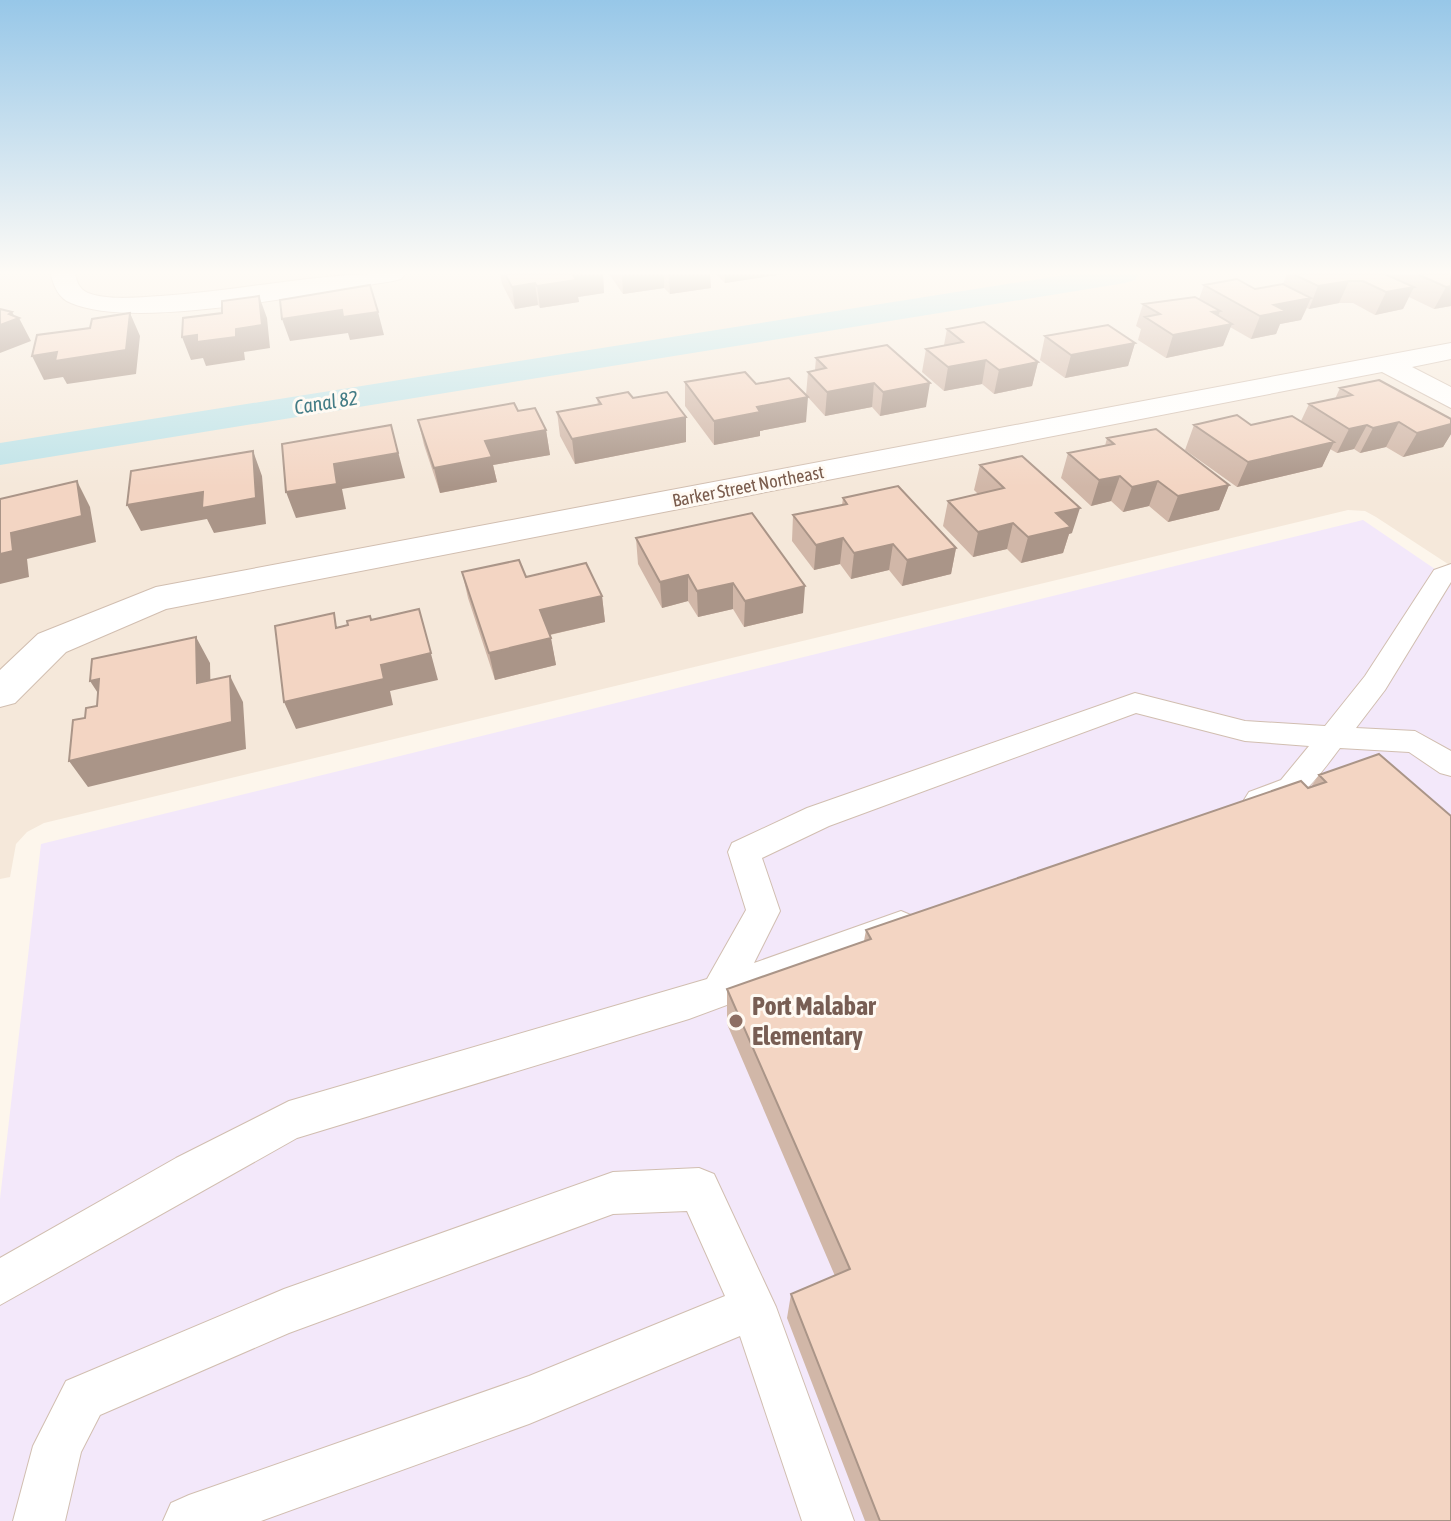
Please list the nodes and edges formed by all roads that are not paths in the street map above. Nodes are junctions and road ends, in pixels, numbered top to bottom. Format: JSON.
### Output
{"nodes":[{"id":1,"x":1451,"y":351,"type":"edge"},
{"id":2,"x":1387,"y":364,"type":"junction"},
{"id":3,"x":1451,"y":399,"type":"edge"},
{"id":4,"x":1451,"y":571,"type":"edge"},
{"id":5,"x":0,"y":693,"type":"edge"},
{"id":6,"x":1333,"y":736,"type":"junction"},
{"id":7,"x":1451,"y":765,"type":"edge"},
{"id":8,"x":1231,"y":810,"type":"edge"},
{"id":9,"x":931,"y":916,"type":"edge"},
{"id":10,"x":720,"y":991,"type":"junction"},
{"id":11,"x":0,"y":1283,"type":"edge"},
{"id":12,"x":753,"y":1307,"type":"junction"},
{"id":13,"x":39,"y":1521,"type":"edge"},
{"id":14,"x":189,"y":1521,"type":"edge"},
{"id":15,"x":828,"y":1521,"type":"edge"}],
"edges":[{"from":1,"to":2,"type":"street","name":"Barker Street Northeast"},
{"from":2,"to":3,"type":"street"},
{"from":2,"to":5,"type":"street","name":"Barker Street Northeast"},
{"from":4,"to":6,"type":"lane"},
{"from":6,"to":7,"type":"lane"},
{"from":6,"to":8,"type":"lane"},
{"from":6,"to":10,"type":"lane"},
{"from":9,"to":10,"type":"lane"},
{"from":10,"to":11,"type":"lane"},
{"from":12,"to":13,"type":"lane"},
{"from":12,"to":14,"type":"lane"},
{"from":12,"to":15,"type":"lane"}]}
